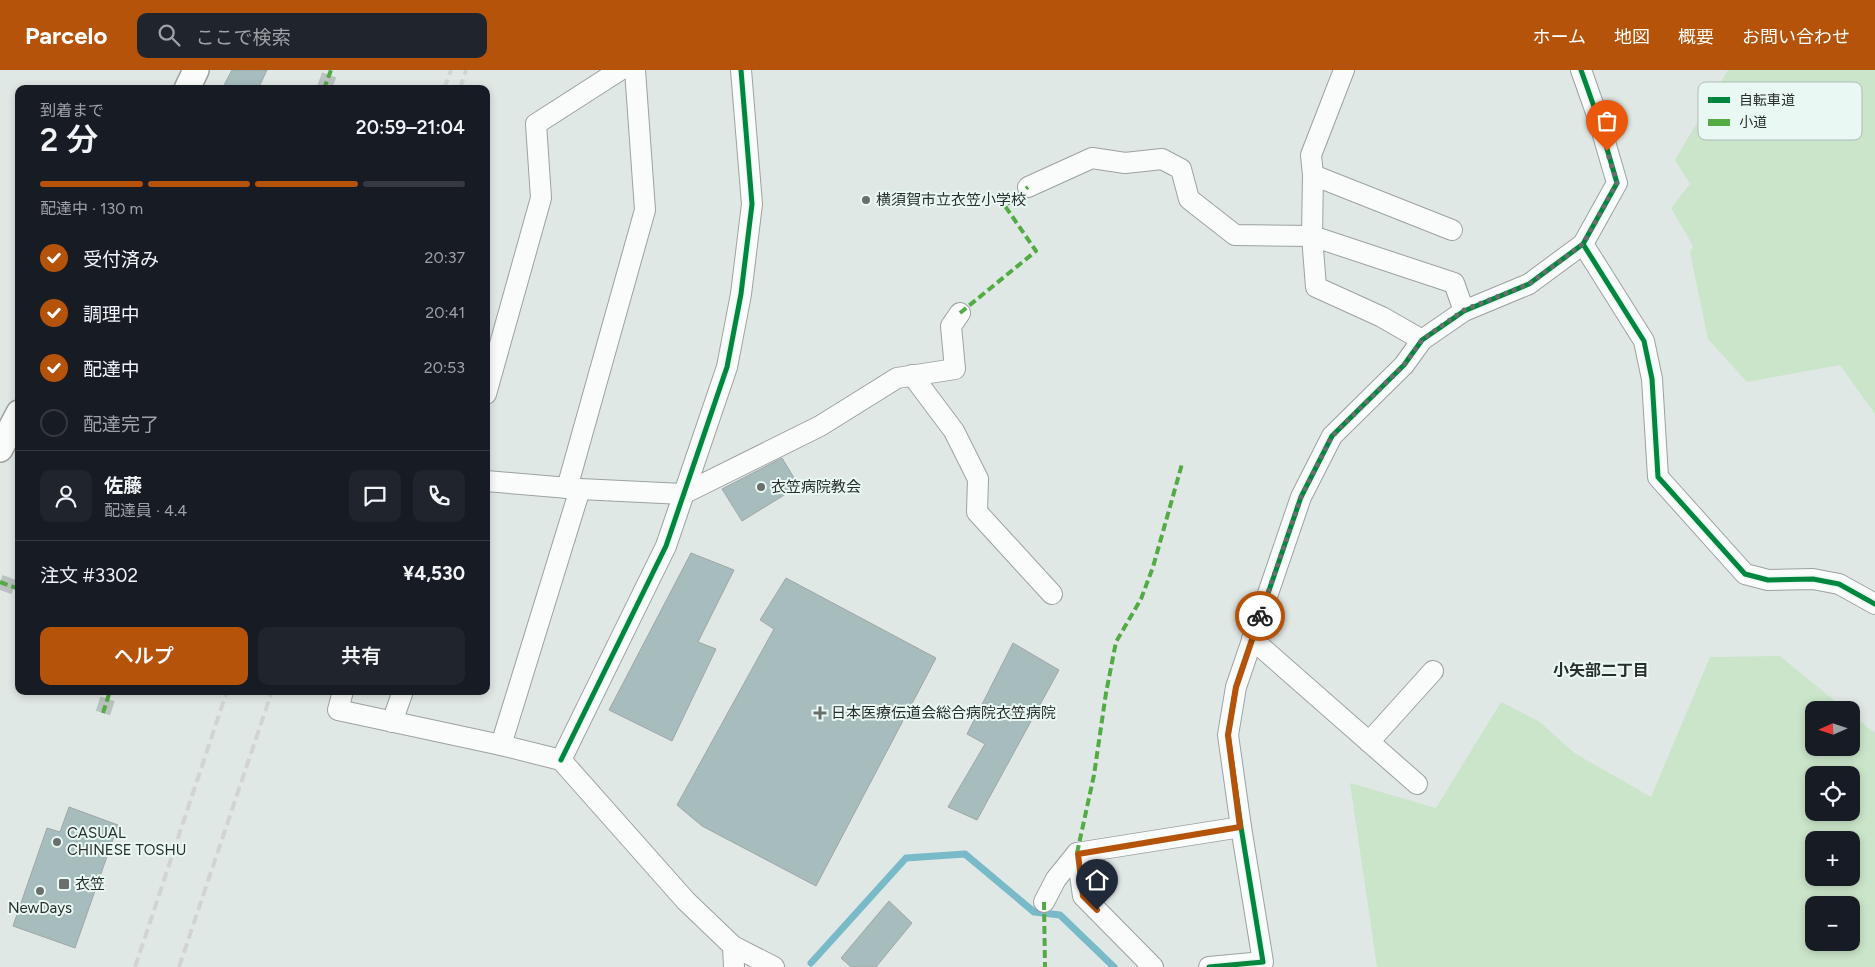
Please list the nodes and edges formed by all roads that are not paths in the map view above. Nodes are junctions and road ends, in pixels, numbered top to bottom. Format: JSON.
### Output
{"nodes":[{"id":1,"x":196,"y":70,"type":"edge"},
{"id":2,"x":620,"y":70,"type":"edge"},
{"id":3,"x":635,"y":70,"type":"edge"},
{"id":4,"x":741,"y":70,"type":"edge"},
{"id":5,"x":1344,"y":70,"type":"edge"},
{"id":6,"x":1581,"y":70,"type":"edge"},
{"id":7,"x":189,"y":85,"type":"edge"},
{"id":8,"x":1313,"y":175,"type":"junction"},
{"id":9,"x":1028,"y":188,"type":"dead end"},
{"id":10,"x":1452,"y":230,"type":"dead end"},
{"id":11,"x":1312,"y":236,"type":"junction"},
{"id":12,"x":1583,"y":244,"type":"junction"},
{"id":13,"x":1464,"y":310,"type":"junction"},
{"id":14,"x":960,"y":313,"type":"dead end"},
{"id":15,"x":1422,"y":340,"type":"junction"},
{"id":16,"x":912,"y":375,"type":"junction"},
{"id":17,"x":490,"y":380,"type":"edge"},
{"id":18,"x":15,"y":420,"type":"edge"},
{"id":19,"x":0,"y":448,"type":"edge"},
{"id":20,"x":490,"y":481,"type":"edge"},
{"id":21,"x":574,"y":488,"type":"junction"},
{"id":22,"x":683,"y":494,"type":"junction"},
{"id":23,"x":1052,"y":594,"type":"dead end"},
{"id":24,"x":1875,"y":604,"type":"edge"},
{"id":25,"x":1252,"y":640,"type":"junction"},
{"id":26,"x":1433,"y":672,"type":"dead end"},
{"id":27,"x":343,"y":695,"type":"edge"},
{"id":28,"x":402,"y":695,"type":"edge"},
{"id":29,"x":392,"y":722,"type":"junction"},
{"id":30,"x":1369,"y":742,"type":"junction"},
{"id":31,"x":501,"y":745,"type":"junction"},
{"id":32,"x":561,"y":760,"type":"junction"},
{"id":33,"x":1417,"y":784,"type":"dead end"},
{"id":34,"x":1240,"y":827,"type":"junction"},
{"id":35,"x":1078,"y":854,"type":"junction"},
{"id":36,"x":1044,"y":902,"type":"dead end"},
{"id":37,"x":733,"y":946,"type":"junction"},
{"id":38,"x":734,"y":967,"type":"edge"},
{"id":39,"x":774,"y":967,"type":"edge"},
{"id":40,"x":1153,"y":967,"type":"edge"},
{"id":41,"x":1209,"y":967,"type":"edge"}],
"edges":[{"from":1,"to":7,"type":"street"},
{"from":2,"to":17,"type":"street"},
{"from":3,"to":21,"type":"street"},
{"from":4,"to":22,"type":"street"},
{"from":5,"to":8,"type":"street"},
{"from":6,"to":12,"type":"street"},
{"from":8,"to":10,"type":"street"},
{"from":8,"to":11,"type":"street"},
{"from":9,"to":11,"type":"street"},
{"from":11,"to":13,"type":"street"},
{"from":11,"to":15,"type":"street"},
{"from":12,"to":13,"type":"street"},
{"from":12,"to":24,"type":"street"},
{"from":13,"to":15,"type":"street"},
{"from":14,"to":16,"type":"street"},
{"from":15,"to":25,"type":"street"},
{"from":16,"to":22,"type":"street"},
{"from":16,"to":23,"type":"street"},
{"from":18,"to":19,"type":"street"},
{"from":20,"to":21,"type":"street"},
{"from":21,"to":22,"type":"street"},
{"from":21,"to":31,"type":"street"},
{"from":22,"to":32,"type":"street"},
{"from":25,"to":30,"type":"street"},
{"from":25,"to":34,"type":"street"},
{"from":26,"to":30,"type":"street"},
{"from":27,"to":29,"type":"street"},
{"from":28,"to":29,"type":"street"},
{"from":29,"to":31,"type":"street"},
{"from":30,"to":33,"type":"street"},
{"from":31,"to":32,"type":"street"},
{"from":32,"to":37,"type":"street"},
{"from":34,"to":35,"type":"street"},
{"from":34,"to":41,"type":"street"},
{"from":35,"to":36,"type":"street"},
{"from":35,"to":40,"type":"street"},
{"from":37,"to":38,"type":"street"},
{"from":37,"to":39,"type":"street"}]}
